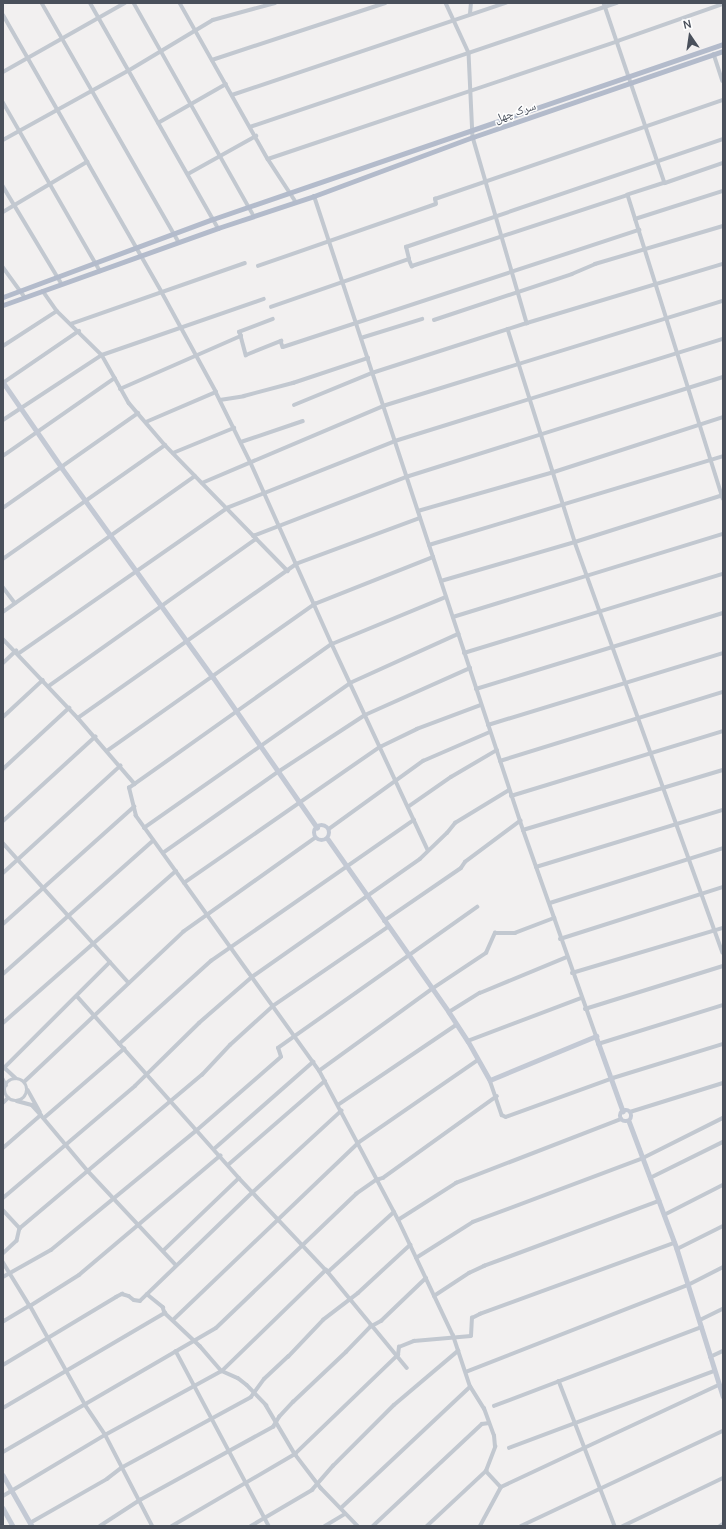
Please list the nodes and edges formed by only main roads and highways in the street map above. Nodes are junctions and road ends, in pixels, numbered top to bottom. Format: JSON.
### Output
{"nodes":[{"id":1,"x":723,"y":44,"type":"edge"},
{"id":2,"x":723,"y":51,"type":"edge"},
{"id":3,"x":3,"y":297,"type":"edge"},
{"id":4,"x":3,"y":305,"type":"edge"},
{"id":5,"x":3,"y":383,"type":"edge"},
{"id":6,"x":317,"y":827,"type":"junction"},
{"id":7,"x":328,"y":839,"type":"junction"},
{"id":8,"x":623,"y":1111,"type":"junction"},
{"id":9,"x":629,"y":1121,"type":"junction"},
{"id":10,"x":723,"y":1395,"type":"edge"},
{"id":11,"x":3,"y":1475,"type":"edge"},
{"id":12,"x":3,"y":1508,"type":"edge"},
{"id":13,"x":31,"y":1524,"type":"edge"},
{"id":14,"x":13,"y":1526,"type":"edge"}],
"edges":[{"from":1,"to":3,"type":"main road"},
{"from":2,"to":4,"type":"main road","name":"سرک چهل"},
{"from":5,"to":6,"type":"main road"},
{"from":6,"to":7,"type":"main road"},
{"from":6,"to":7,"type":"main road"},
{"from":7,"to":8,"type":"main road"},
{"from":8,"to":9,"type":"main road"},
{"from":8,"to":9,"type":"main road"},
{"from":9,"to":10,"type":"main road"},
{"from":11,"to":13,"type":"main road"},
{"from":12,"to":14,"type":"main road"}]}
